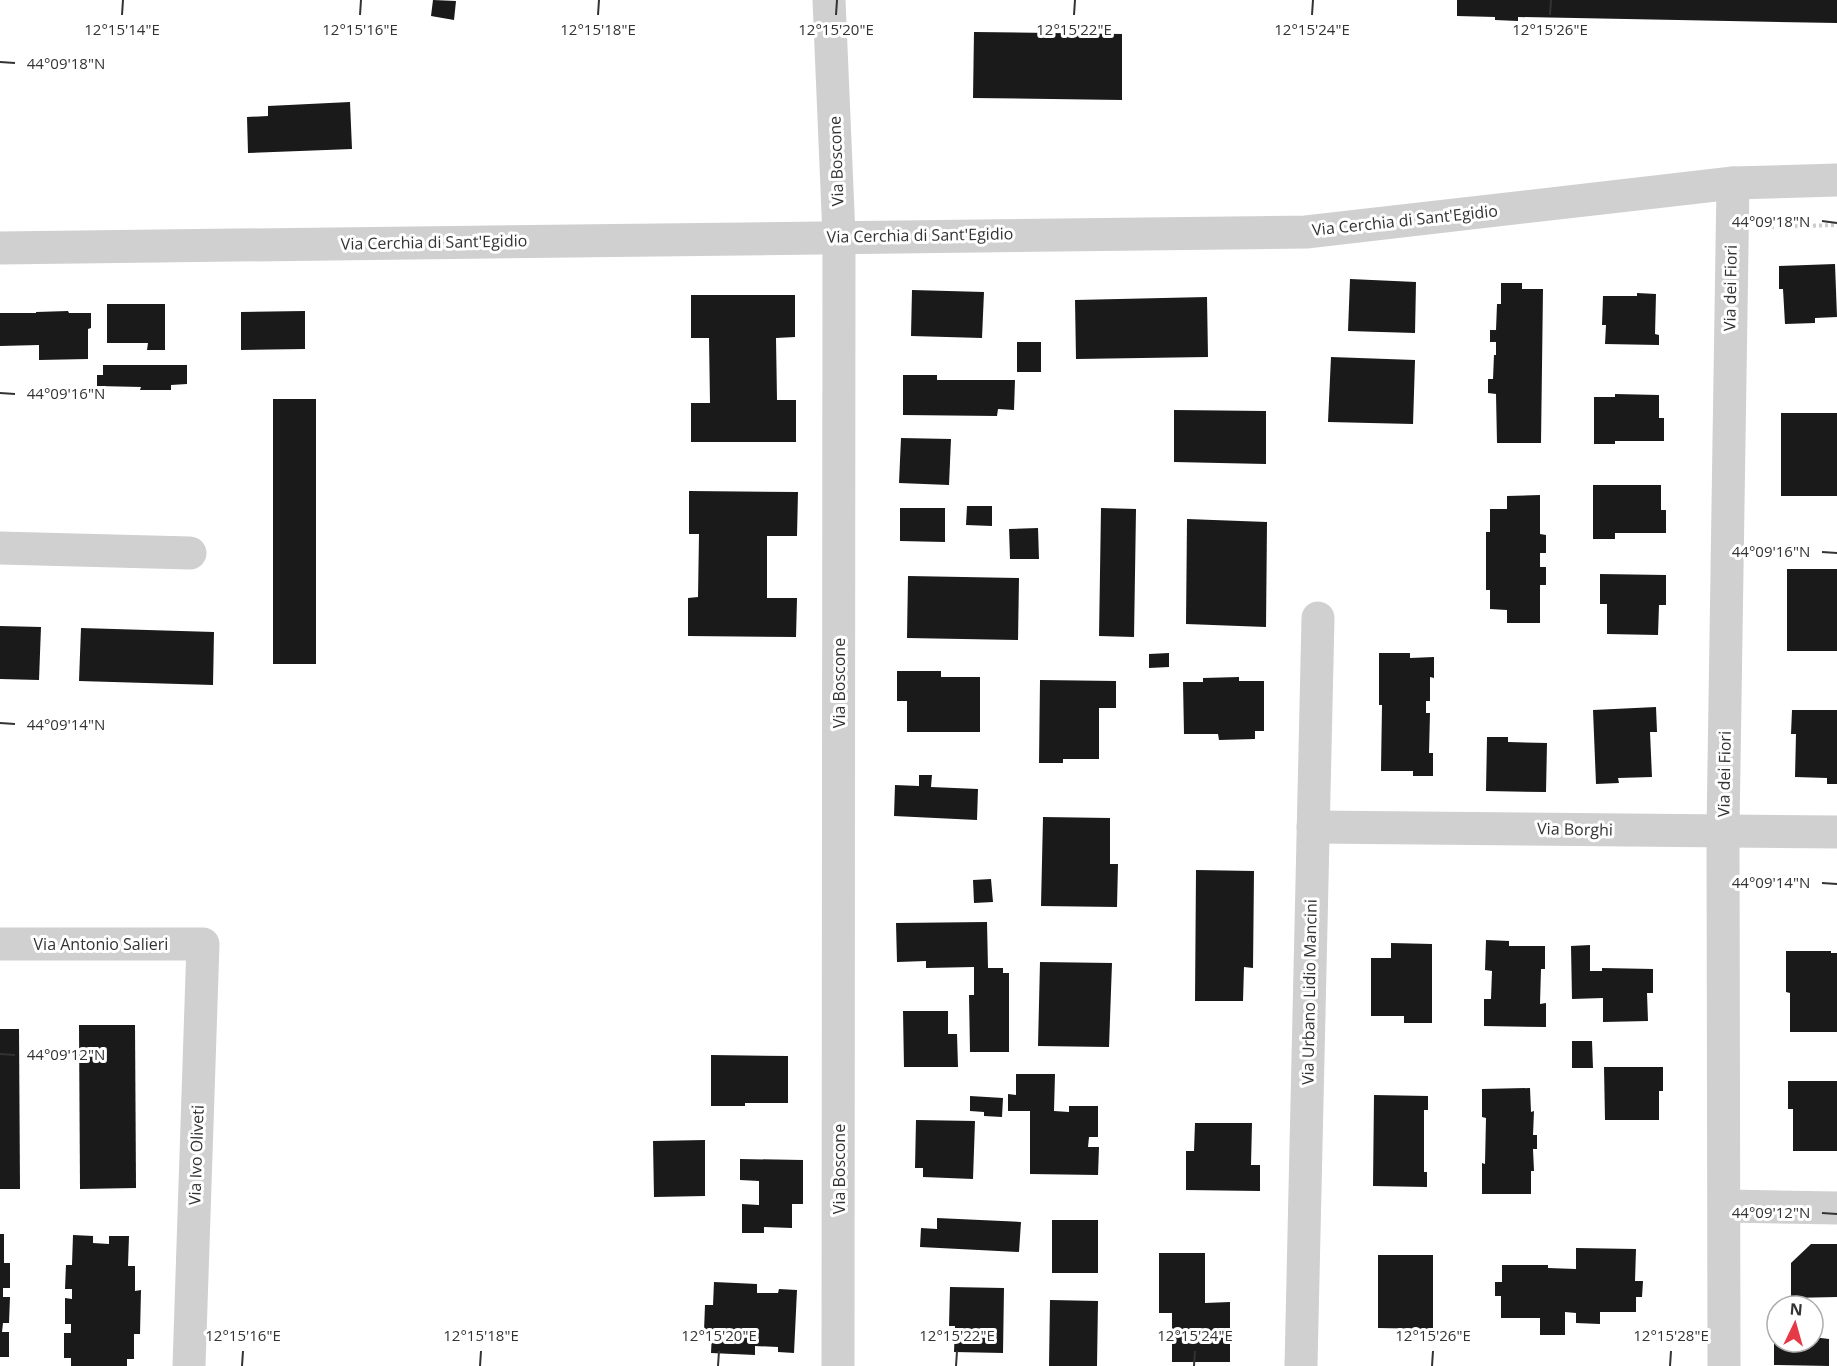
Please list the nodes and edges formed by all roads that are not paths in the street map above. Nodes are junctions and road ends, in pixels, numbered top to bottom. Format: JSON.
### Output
{"nodes":[{"id":1,"x":829,"y":0,"type":"edge"},
{"id":2,"x":1837,"y":180,"type":"edge"},
{"id":3,"x":1733,"y":183,"type":"junction"},
{"id":4,"x":839,"y":236,"type":"junction"},
{"id":5,"x":0,"y":248,"type":"edge"},
{"id":6,"x":0,"y":548,"type":"edge"},
{"id":7,"x":190,"y":553,"type":"dead end"},
{"id":8,"x":1318,"y":618,"type":"dead end"},
{"id":9,"x":1313,"y":826,"type":"junction"},
{"id":10,"x":1723,"y":830,"type":"junction"},
{"id":11,"x":1837,"y":832,"type":"edge"},
{"id":12,"x":0,"y":944,"type":"edge"},
{"id":13,"x":203,"y":944,"type":"joint"},
{"id":14,"x":1725,"y":1206,"type":"junction"},
{"id":15,"x":1837,"y":1208,"type":"edge"},
{"id":16,"x":189,"y":1366,"type":"edge"},
{"id":17,"x":838,"y":1366,"type":"edge"},
{"id":18,"x":1300,"y":1366,"type":"edge"},
{"id":19,"x":1724,"y":1366,"type":"edge"}],
"edges":[{"from":1,"to":4,"type":"street","name":"Via Boscone"},
{"from":2,"to":3,"type":"street","name":"Via Cerchia di Sant'Egidio"},
{"from":3,"to":4,"type":"street","name":"Via Cerchia di Sant'Egidio"},
{"from":3,"to":10,"type":"street","name":"Via dei Fiori"},
{"from":4,"to":5,"type":"street","name":"Via Cerchia di Sant'Egidio"},
{"from":4,"to":17,"type":"street","name":"Via Boscone"},
{"from":6,"to":7,"type":"street"},
{"from":8,"to":9,"type":"street","name":"Via Urbano Lidio Mancini"},
{"from":9,"to":10,"type":"street","name":"Via Borghi"},
{"from":9,"to":18,"type":"street","name":"Via Urbano Lidio Mancini"},
{"from":10,"to":11,"type":"street","name":"Via Borghi"},
{"from":10,"to":14,"type":"street","name":"Via dei Fiori"},
{"from":12,"to":13,"type":"street","name":"Via Antonio Salieri"},
{"from":13,"to":16,"type":"street","name":"Via Ivo Oliveti"},
{"from":14,"to":15,"type":"street"},
{"from":14,"to":19,"type":"street","name":"Via dei Fiori"}]}
